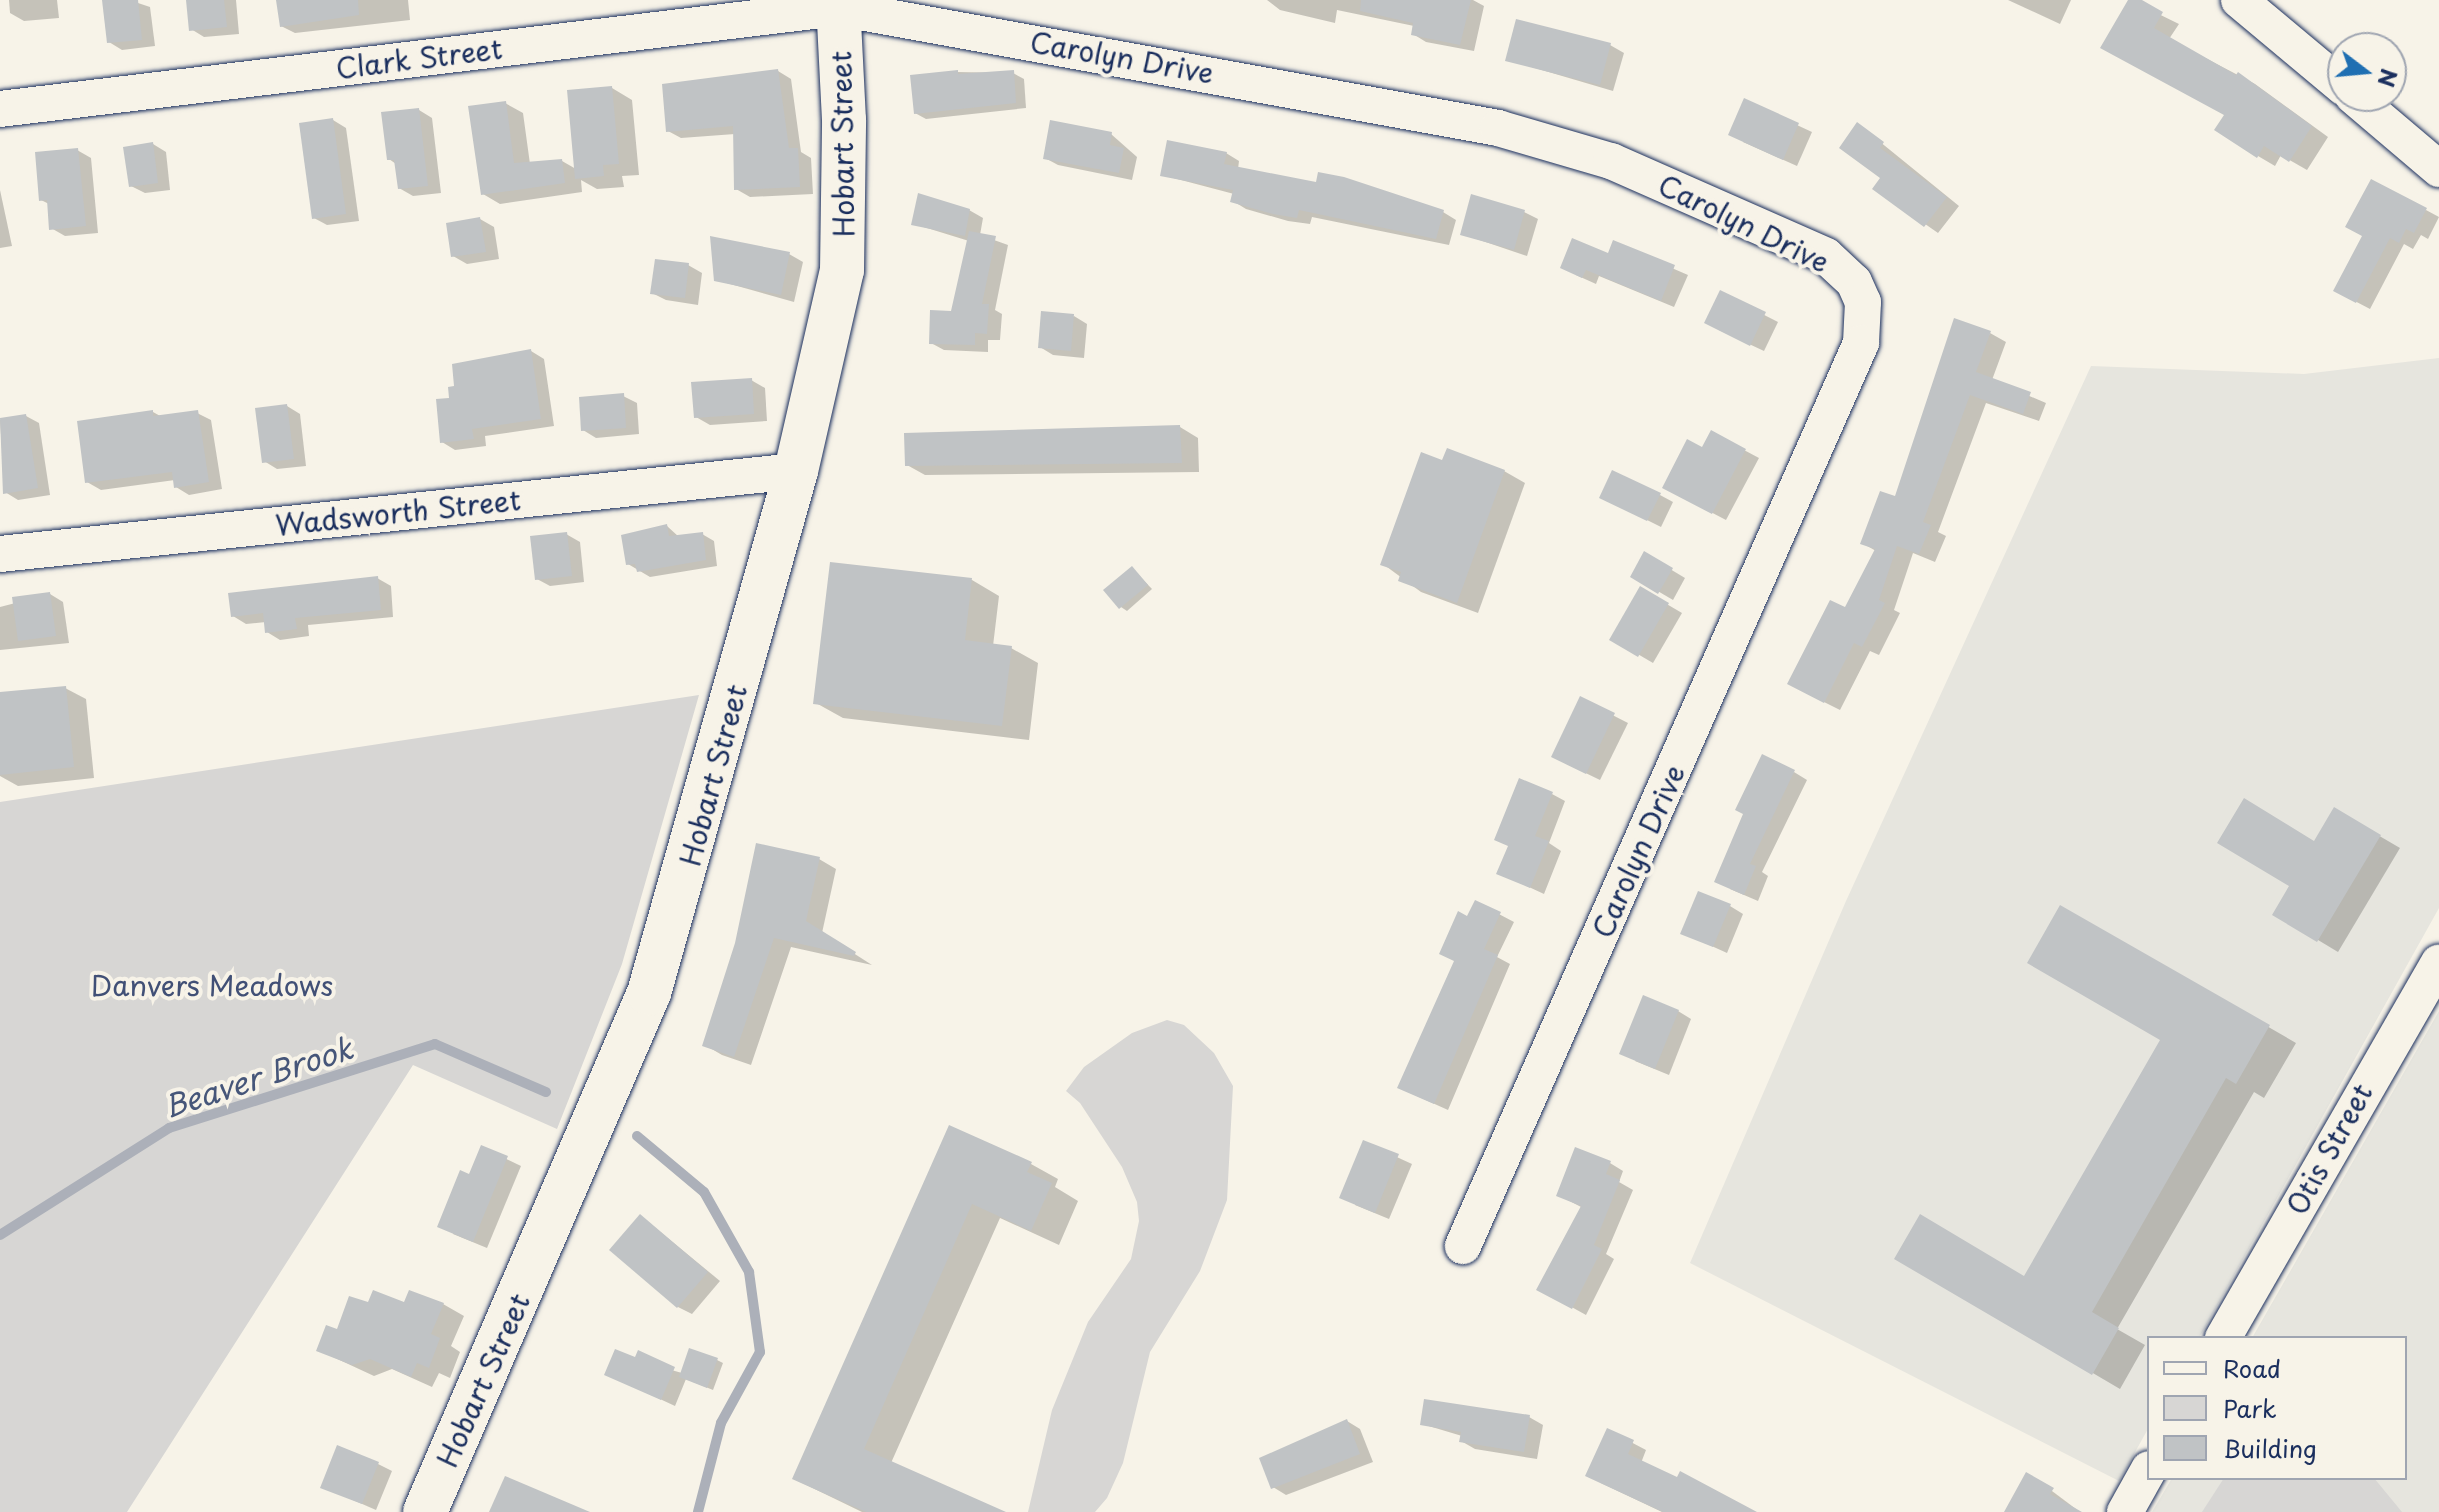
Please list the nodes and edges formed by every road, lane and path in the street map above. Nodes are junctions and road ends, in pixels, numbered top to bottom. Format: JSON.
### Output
{"nodes":[{"id":1,"x":2239,"y":0,"type":"edge"},
{"id":2,"x":838,"y":4,"type":"edge"},
{"id":3,"x":2327,"y":74,"type":"edge"},
{"id":4,"x":0,"y":109,"type":"edge"},
{"id":5,"x":2372,"y":112,"type":"edge"},
{"id":6,"x":2439,"y":169,"type":"edge"},
{"id":7,"x":796,"y":471,"type":"junction"},
{"id":8,"x":0,"y":554,"type":"edge"},
{"id":9,"x":2439,"y":963,"type":"edge"},
{"id":10,"x":1463,"y":1246,"type":"dead end"},
{"id":11,"x":2224,"y":1336,"type":"edge"},
{"id":12,"x":2147,"y":1473,"type":"edge"},
{"id":13,"x":425,"y":1512,"type":"edge"},
{"id":14,"x":2125,"y":1512,"type":"edge"}],
"edges":[{"from":1,"to":3,"type":"street"},
{"from":2,"to":4,"type":"street","name":"Clark Street"},
{"from":2,"to":7,"type":"main road","name":"Hobart Street"},
{"from":2,"to":10,"type":"street","name":"Carolyn Drive"},
{"from":5,"to":6,"type":"street"},
{"from":7,"to":8,"type":"street","name":"Wadsworth Street"},
{"from":7,"to":13,"type":"main road","name":"Hobart Street"},
{"from":9,"to":11,"type":"street","name":"Otis Street"},
{"from":12,"to":14,"type":"street"}]}
